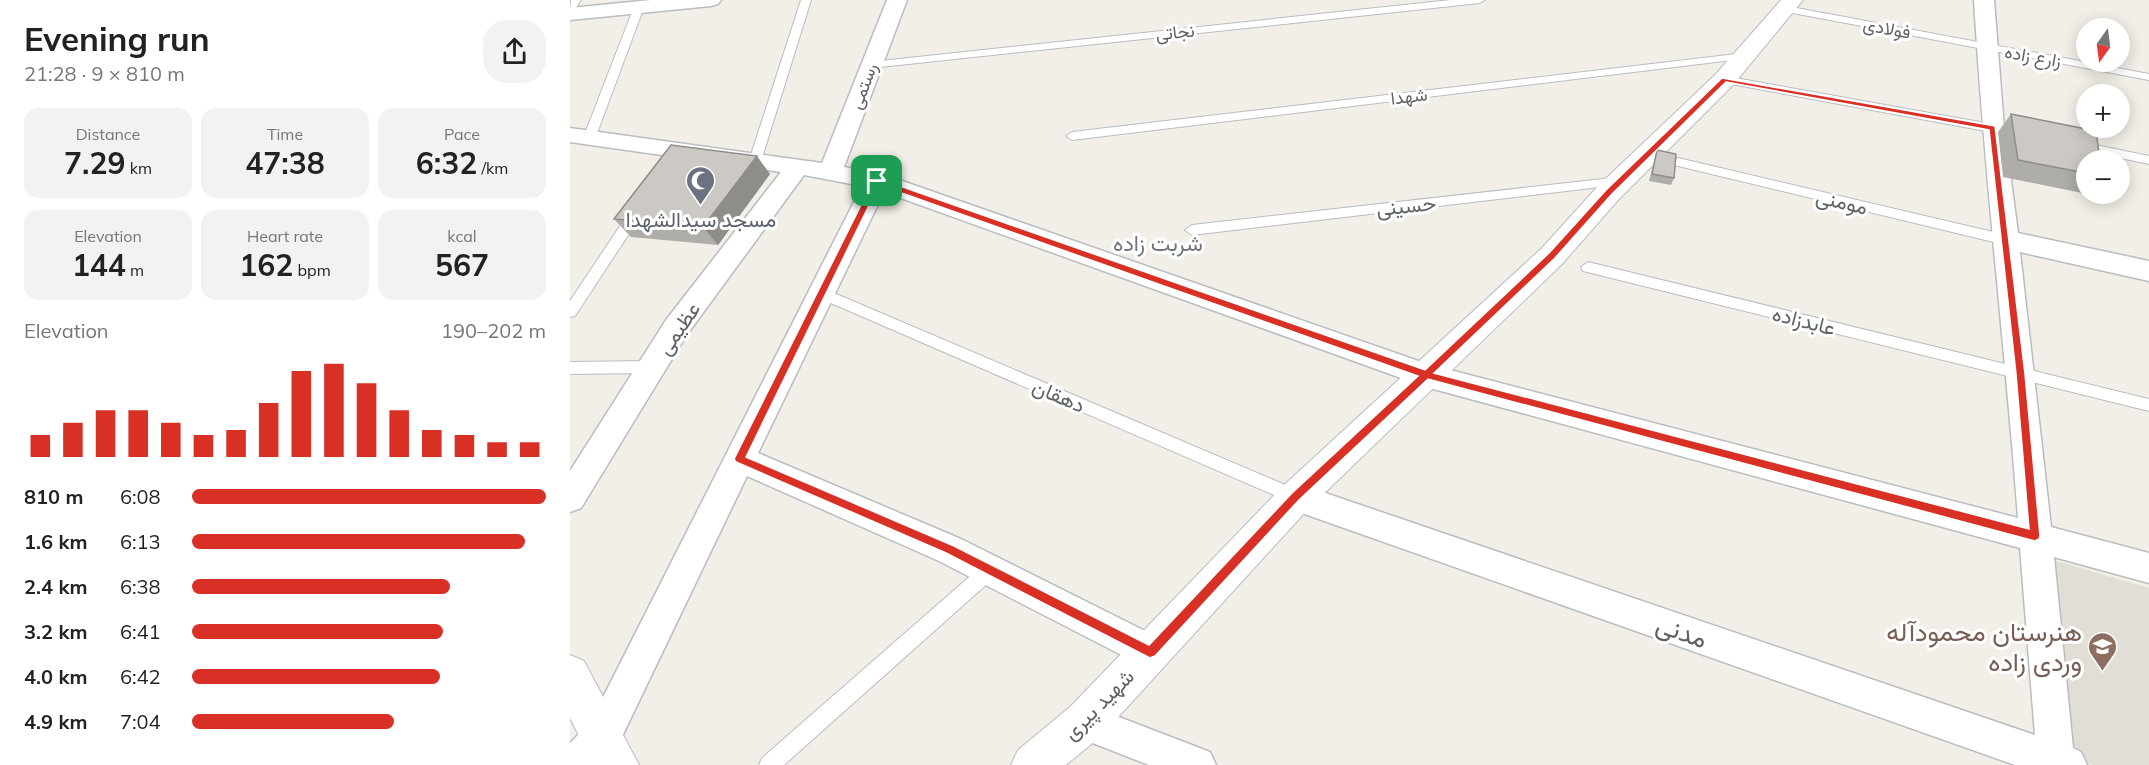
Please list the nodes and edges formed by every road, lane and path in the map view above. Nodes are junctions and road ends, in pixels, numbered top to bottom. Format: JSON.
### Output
{"nodes":[{"id":1,"x":576,"y":0,"type":"edge"},
{"id":2,"x":711,"y":0,"type":"edge"},
{"id":3,"x":806,"y":0,"type":"edge"},
{"id":4,"x":897,"y":0,"type":"edge"},
{"id":5,"x":1480,"y":0,"type":"edge"},
{"id":6,"x":1984,"y":0,"type":"edge"},
{"id":7,"x":1789,"y":5,"type":"edge"},
{"id":8,"x":639,"y":7,"type":"junction"},
{"id":9,"x":570,"y":9,"type":"edge"},
{"id":10,"x":570,"y":14,"type":"edge"},
{"id":11,"x":1987,"y":48,"type":"junction"},
{"id":12,"x":871,"y":65,"type":"junction"},
{"id":13,"x":1735,"y":68,"type":"junction"},
{"id":14,"x":2149,"y":77,"type":"edge"},
{"id":15,"x":2004,"y":130,"type":"junction"},
{"id":16,"x":580,"y":136,"type":"edge"},
{"id":17,"x":1072,"y":136,"type":"dead end"},
{"id":18,"x":2071,"y":144,"type":"edge"},
{"id":19,"x":2149,"y":160,"type":"edge"},
{"id":20,"x":755,"y":161,"type":"junction"},
{"id":21,"x":1678,"y":162,"type":"edge"},
{"id":22,"x":798,"y":166,"type":"junction"},
{"id":23,"x":830,"y":172,"type":"junction"},
{"id":24,"x":877,"y":181,"type":"junction"},
{"id":25,"x":1621,"y":181,"type":"junction"},
{"id":26,"x":645,"y":200,"type":"edge"},
{"id":27,"x":1192,"y":230,"type":"dead end"},
{"id":28,"x":2006,"y":240,"type":"junction"},
{"id":29,"x":1587,"y":267,"type":"dead end"},
{"id":30,"x":2149,"y":271,"type":"edge"},
{"id":31,"x":570,"y":284,"type":"edge"},
{"id":32,"x":586,"y":288,"type":"junction"},
{"id":33,"x":822,"y":294,"type":"junction"},
{"id":34,"x":570,"y":312,"type":"edge"},
{"id":35,"x":570,"y":368,"type":"edge"},
{"id":36,"x":651,"y":368,"type":"junction"},
{"id":37,"x":2021,"y":374,"type":"junction"},
{"id":38,"x":1426,"y":375,"type":"junction"},
{"id":39,"x":2149,"y":405,"type":"edge"},
{"id":40,"x":740,"y":459,"type":"junction"},
{"id":41,"x":1296,"y":496,"type":"junction"},
{"id":42,"x":570,"y":498,"type":"edge"},
{"id":43,"x":2035,"y":536,"type":"junction"},
{"id":44,"x":2149,"y":568,"type":"edge"},
{"id":45,"x":990,"y":570,"type":"junction"},
{"id":46,"x":1150,"y":652,"type":"junction"},
{"id":47,"x":570,"y":675,"type":"edge"},
{"id":48,"x":1085,"y":722,"type":"junction"},
{"id":49,"x":610,"y":751,"type":"edge"},
{"id":50,"x":2060,"y":764,"type":"edge"},
{"id":51,"x":574,"y":765,"type":"edge"},
{"id":52,"x":769,"y":765,"type":"edge"},
{"id":53,"x":1033,"y":765,"type":"edge"},
{"id":54,"x":1197,"y":765,"type":"edge"}],
"edges":[{"from":1,"to":9,"type":"lane"},
{"from":2,"to":8,"type":"street"},
{"from":3,"to":20,"type":"lane"},
{"from":4,"to":12,"type":"street","name":"رستمی"},
{"from":5,"to":12,"type":"lane","name":"نجاتی"},
{"from":6,"to":11,"type":"street"},
{"from":7,"to":11,"type":"lane","name":"فولادی"},
{"from":7,"to":13,"type":"street","name":"شهید پیری"},
{"from":8,"to":10,"type":"street"},
{"from":8,"to":16,"type":"lane"},
{"from":11,"to":14,"type":"lane","name":"زارع زاده"},
{"from":11,"to":15,"type":"street"},
{"from":12,"to":23,"type":"street","name":"رستمی"},
{"from":13,"to":15,"type":"lane","name":"شهدا"},
{"from":13,"to":17,"type":"lane","name":"شهدا"},
{"from":13,"to":25,"type":"street","name":"شهید پیری"},
{"from":15,"to":28,"type":"street"},
{"from":16,"to":20,"type":"street"},
{"from":18,"to":19,"type":"lane"},
{"from":20,"to":22,"type":"street"},
{"from":21,"to":28,"type":"lane","name":"مومنی"},
{"from":22,"to":23,"type":"street"},
{"from":22,"to":36,"type":"street","name":"عظیمی"},
{"from":23,"to":24,"type":"street"},
{"from":24,"to":33,"type":"street"},
{"from":24,"to":38,"type":"street"},
{"from":25,"to":27,"type":"lane","name":"حسینی"},
{"from":25,"to":38,"type":"street","name":"شهید پیری"},
{"from":26,"to":32,"type":"lane"},
{"from":28,"to":30,"type":"street"},
{"from":28,"to":37,"type":"street"},
{"from":29,"to":37,"type":"lane","name":"عابدزاده"},
{"from":31,"to":32,"type":"lane"},
{"from":32,"to":34,"type":"lane"},
{"from":33,"to":40,"type":"street"},
{"from":33,"to":41,"type":"lane","name":"دهقان"},
{"from":35,"to":36,"type":"lane"},
{"from":36,"to":42,"type":"street","name":"عظیمی"},
{"from":37,"to":39,"type":"lane","name":"عابدزاده"},
{"from":37,"to":43,"type":"street"},
{"from":38,"to":41,"type":"street","name":"شهید پیری"},
{"from":38,"to":43,"type":"street"},
{"from":40,"to":45,"type":"street"},
{"from":40,"to":49,"type":"street"},
{"from":41,"to":46,"type":"street","name":"شهید پیری"},
{"from":41,"to":50,"type":"street","name":"مدنی"},
{"from":43,"to":44,"type":"street"},
{"from":43,"to":50,"type":"street"},
{"from":45,"to":46,"type":"street"},
{"from":45,"to":52,"type":"lane"},
{"from":46,"to":48,"type":"street","name":"شهید پیری"},
{"from":47,"to":49,"type":"street"},
{"from":48,"to":53,"type":"street","name":"شهید پیری"},
{"from":48,"to":54,"type":"street"},
{"from":49,"to":51,"type":"street"}]}
